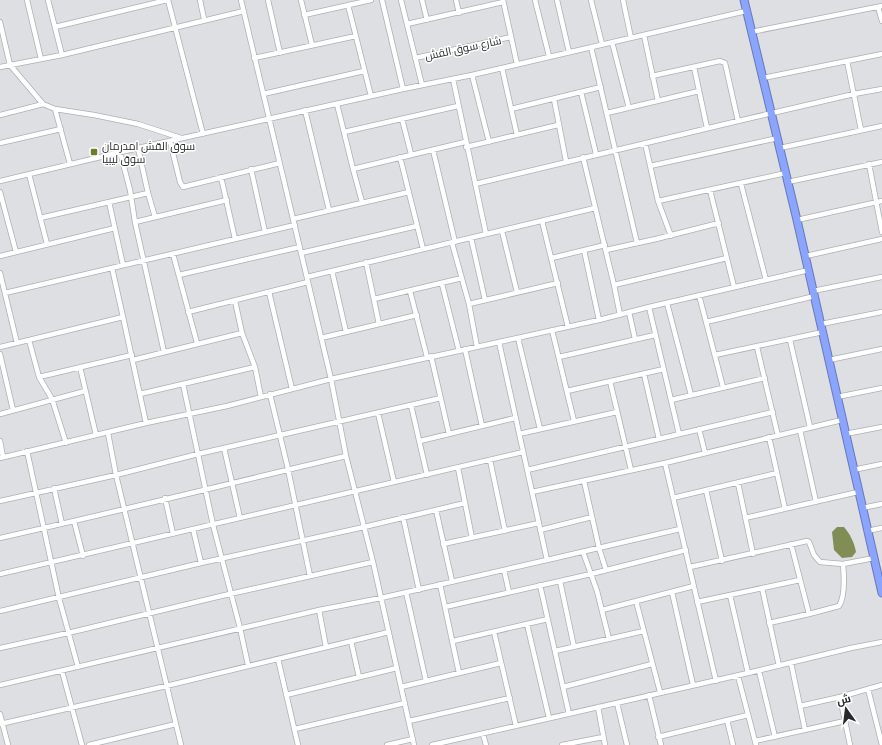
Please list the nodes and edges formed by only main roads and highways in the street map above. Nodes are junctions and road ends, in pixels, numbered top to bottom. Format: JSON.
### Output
{"nodes":[{"id":1,"x":744,"y":0,"type":"edge"},
{"id":2,"x":879,"y":569,"type":"edge"},
{"id":3,"x":882,"y":594,"type":"edge"}],
"edges":[{"from":1,"to":2,"type":"highway"},
{"from":2,"to":3,"type":"highway"}]}
